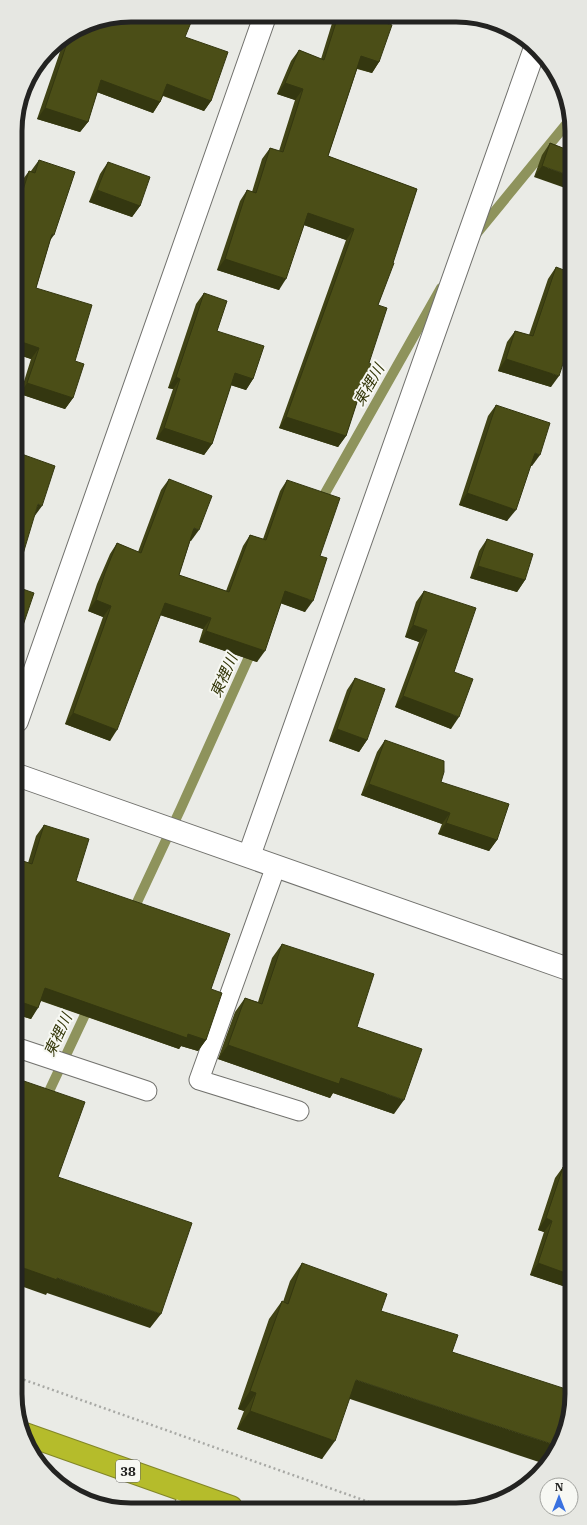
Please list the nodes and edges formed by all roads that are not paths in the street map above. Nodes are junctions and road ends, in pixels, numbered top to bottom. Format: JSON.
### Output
{"nodes":[{"id":1,"x":264,"y":22,"type":"edge"},
{"id":2,"x":533,"y":54,"type":"edge"},
{"id":3,"x":22,"y":707,"type":"edge"},
{"id":4,"x":22,"y":777,"type":"edge"},
{"id":5,"x":249,"y":856,"type":"junction"},
{"id":6,"x":276,"y":866,"type":"junction"},
{"id":7,"x":565,"y":968,"type":"edge"},
{"id":8,"x":22,"y":1049,"type":"edge"},
{"id":9,"x":147,"y":1091,"type":"dead end"},
{"id":10,"x":299,"y":1111,"type":"dead end"},
{"id":11,"x":30,"y":1436,"type":"edge"},
{"id":12,"x":188,"y":1501,"type":"edge"},
{"id":13,"x":202,"y":1503,"type":"edge"}],
"edges":[{"from":1,"to":3,"type":"street"},
{"from":2,"to":5,"type":"street"},
{"from":4,"to":5,"type":"street"},
{"from":5,"to":6,"type":"street"},
{"from":6,"to":7,"type":"street"},
{"from":6,"to":10,"type":"lane"},
{"from":8,"to":9,"type":"lane"},
{"from":11,"to":12,"type":"highway","number":"38"},
{"from":12,"to":13,"type":"highway","number":"38"}]}
